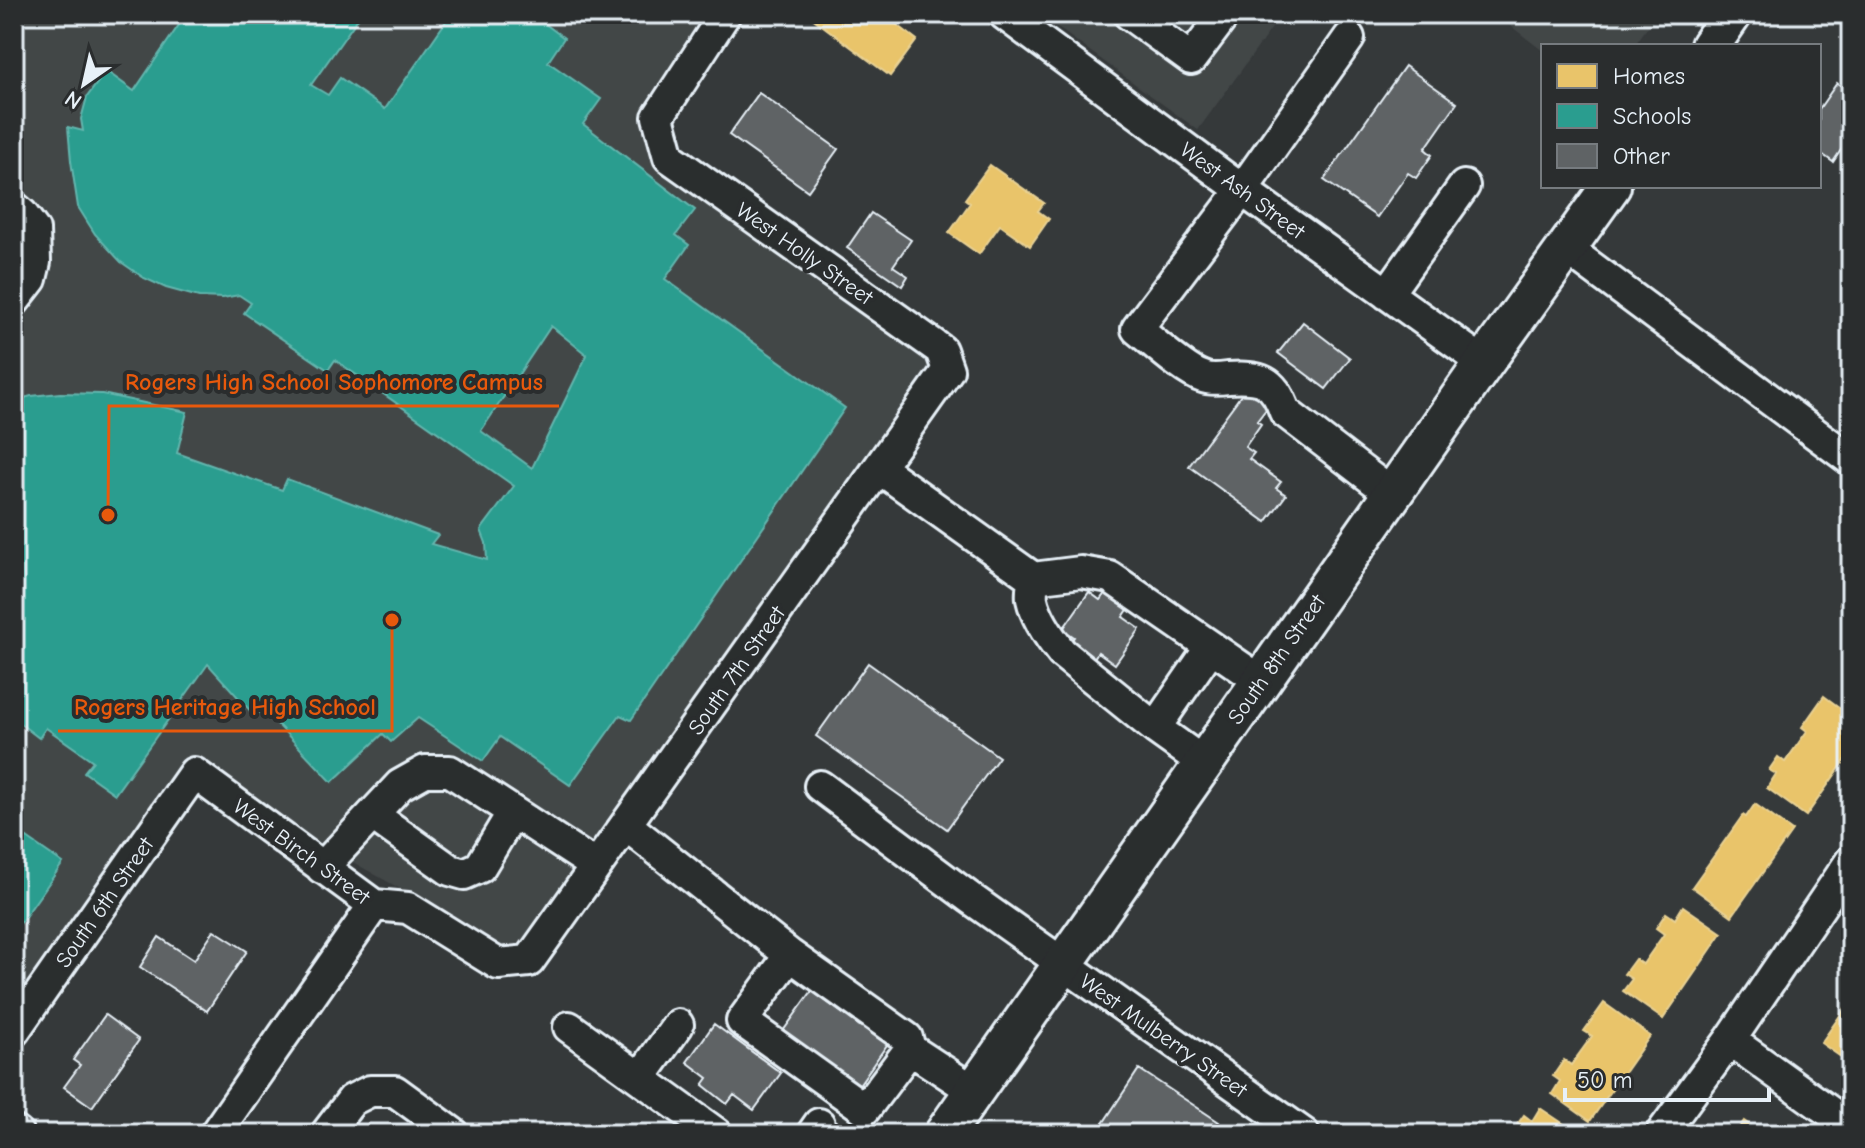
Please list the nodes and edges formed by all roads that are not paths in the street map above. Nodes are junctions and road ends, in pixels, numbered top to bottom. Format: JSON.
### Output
{"nodes":[{"id":1,"x":1004,"y":14,"type":"edge"},
{"id":2,"x":1129,"y":14,"type":"edge"},
{"id":3,"x":1225,"y":14,"type":"edge"},
{"id":4,"x":1732,"y":14,"type":"edge"},
{"id":5,"x":713,"y":18,"type":"edge"},
{"id":6,"x":1349,"y":38,"type":"dead end"},
{"id":7,"x":1711,"y":44,"type":"edge"},
{"id":8,"x":1464,"y":186,"type":"dead end"},
{"id":9,"x":1610,"y":188,"type":"edge"},
{"id":10,"x":1242,"y":190,"type":"junction"},
{"id":11,"x":14,"y":207,"type":"edge"},
{"id":12,"x":1567,"y":249,"type":"junction"},
{"id":13,"x":1387,"y":294,"type":"junction"},
{"id":14,"x":14,"y":301,"type":"edge"},
{"id":15,"x":941,"y":350,"type":"joint"},
{"id":16,"x":1484,"y":363,"type":"junction"},
{"id":17,"x":1851,"y":460,"type":"edge"},
{"id":18,"x":879,"y":468,"type":"junction"},
{"id":19,"x":1392,"y":494,"type":"junction"},
{"id":20,"x":1033,"y":578,"type":"junction"},
{"id":21,"x":1211,"y":647,"type":"junction"},
{"id":22,"x":1261,"y":681,"type":"junction"},
{"id":23,"x":1155,"y":728,"type":"junction"},
{"id":24,"x":1204,"y":763,"type":"junction"},
{"id":25,"x":194,"y":773,"type":"joint"},
{"id":26,"x":820,"y":786,"type":"dead end"},
{"id":27,"x":513,"y":812,"type":"junction"},
{"id":28,"x":373,"y":815,"type":"junction"},
{"id":29,"x":626,"y":825,"type":"junction"},
{"id":30,"x":1851,"y":861,"type":"edge"},
{"id":31,"x":596,"y":866,"type":"junction"},
{"id":32,"x":322,"y":868,"type":"junction"},
{"id":33,"x":374,"y":905,"type":"junction"},
{"id":34,"x":790,"y":955,"type":"junction"},
{"id":35,"x":498,"y":964,"type":"joint"},
{"id":36,"x":1063,"y":964,"type":"junction"},
{"id":37,"x":678,"y":1025,"type":"dead end"},
{"id":38,"x":569,"y":1027,"type":"dead end"},
{"id":39,"x":14,"y":1031,"type":"edge"},
{"id":40,"x":1730,"y":1040,"type":"junction"},
{"id":41,"x":910,"y":1049,"type":"junction"},
{"id":42,"x":640,"y":1078,"type":"junction"},
{"id":43,"x":974,"y":1091,"type":"junction"},
{"id":44,"x":1851,"y":1127,"type":"edge"},
{"id":45,"x":215,"y":1134,"type":"edge"},
{"id":46,"x":326,"y":1134,"type":"edge"},
{"id":47,"x":454,"y":1134,"type":"edge"},
{"id":48,"x":717,"y":1134,"type":"edge"},
{"id":49,"x":944,"y":1134,"type":"edge"},
{"id":50,"x":1304,"y":1134,"type":"edge"},
{"id":51,"x":1661,"y":1134,"type":"edge"}],
"edges":[{"from":1,"to":10,"type":"street","name":"West Ash Street"},
{"from":2,"to":3,"type":"street"},
{"from":4,"to":7,"type":"main road"},
{"from":5,"to":15,"type":"street","name":"West Holly Street"},
{"from":6,"to":10,"type":"street"},
{"from":8,"to":13,"type":"street"},
{"from":9,"to":12,"type":"main road","name":"South 8th Street"},
{"from":10,"to":13,"type":"street","name":"West Ash Street"},
{"from":10,"to":19,"type":"street"},
{"from":11,"to":14,"type":"street"},
{"from":12,"to":16,"type":"main road","name":"South 8th Street"},
{"from":12,"to":17,"type":"street"},
{"from":13,"to":16,"type":"street","name":"West Ash Street"},
{"from":15,"to":18,"type":"street","name":"South 7th Street"},
{"from":16,"to":19,"type":"main road","name":"South 8th Street"},
{"from":18,"to":20,"type":"street"},
{"from":18,"to":29,"type":"street","name":"South 7th Street"},
{"from":19,"to":22,"type":"main road","name":"South 8th Street"},
{"from":20,"to":21,"type":"street"},
{"from":20,"to":23,"type":"street"},
{"from":21,"to":22,"type":"street"},
{"from":21,"to":23,"type":"street"},
{"from":22,"to":24,"type":"main road","name":"South 8th Street"},
{"from":23,"to":24,"type":"street"},
{"from":24,"to":36,"type":"main road","name":"South 8th Street"},
{"from":25,"to":32,"type":"street","name":"West Birch Street"},
{"from":25,"to":39,"type":"street","name":"South 6th Street"},
{"from":26,"to":36,"type":"street","name":"West Mulberry Street"},
{"from":27,"to":28,"type":"street"},
{"from":27,"to":28,"type":"street"},
{"from":27,"to":31,"type":"street"},
{"from":28,"to":32,"type":"street"},
{"from":29,"to":31,"type":"street","name":"South 7th Street"},
{"from":29,"to":34,"type":"street"},
{"from":30,"to":40,"type":"street"},
{"from":31,"to":35,"type":"street","name":"South 7th Street"},
{"from":32,"to":33,"type":"street","name":"West Birch Street"},
{"from":33,"to":35,"type":"street","name":"West Birch Street"},
{"from":33,"to":45,"type":"street"},
{"from":34,"to":41,"type":"street"},
{"from":34,"to":41,"type":"street"},
{"from":36,"to":43,"type":"main road","name":"South 8th Street"},
{"from":36,"to":50,"type":"street","name":"West Mulberry Street"},
{"from":37,"to":42,"type":"street"},
{"from":38,"to":42,"type":"street"},
{"from":40,"to":44,"type":"street"},
{"from":40,"to":51,"type":"street"},
{"from":41,"to":43,"type":"street"},
{"from":42,"to":48,"type":"street"},
{"from":43,"to":49,"type":"main road","name":"South 8th Street"},
{"from":46,"to":47,"type":"street"}]}
